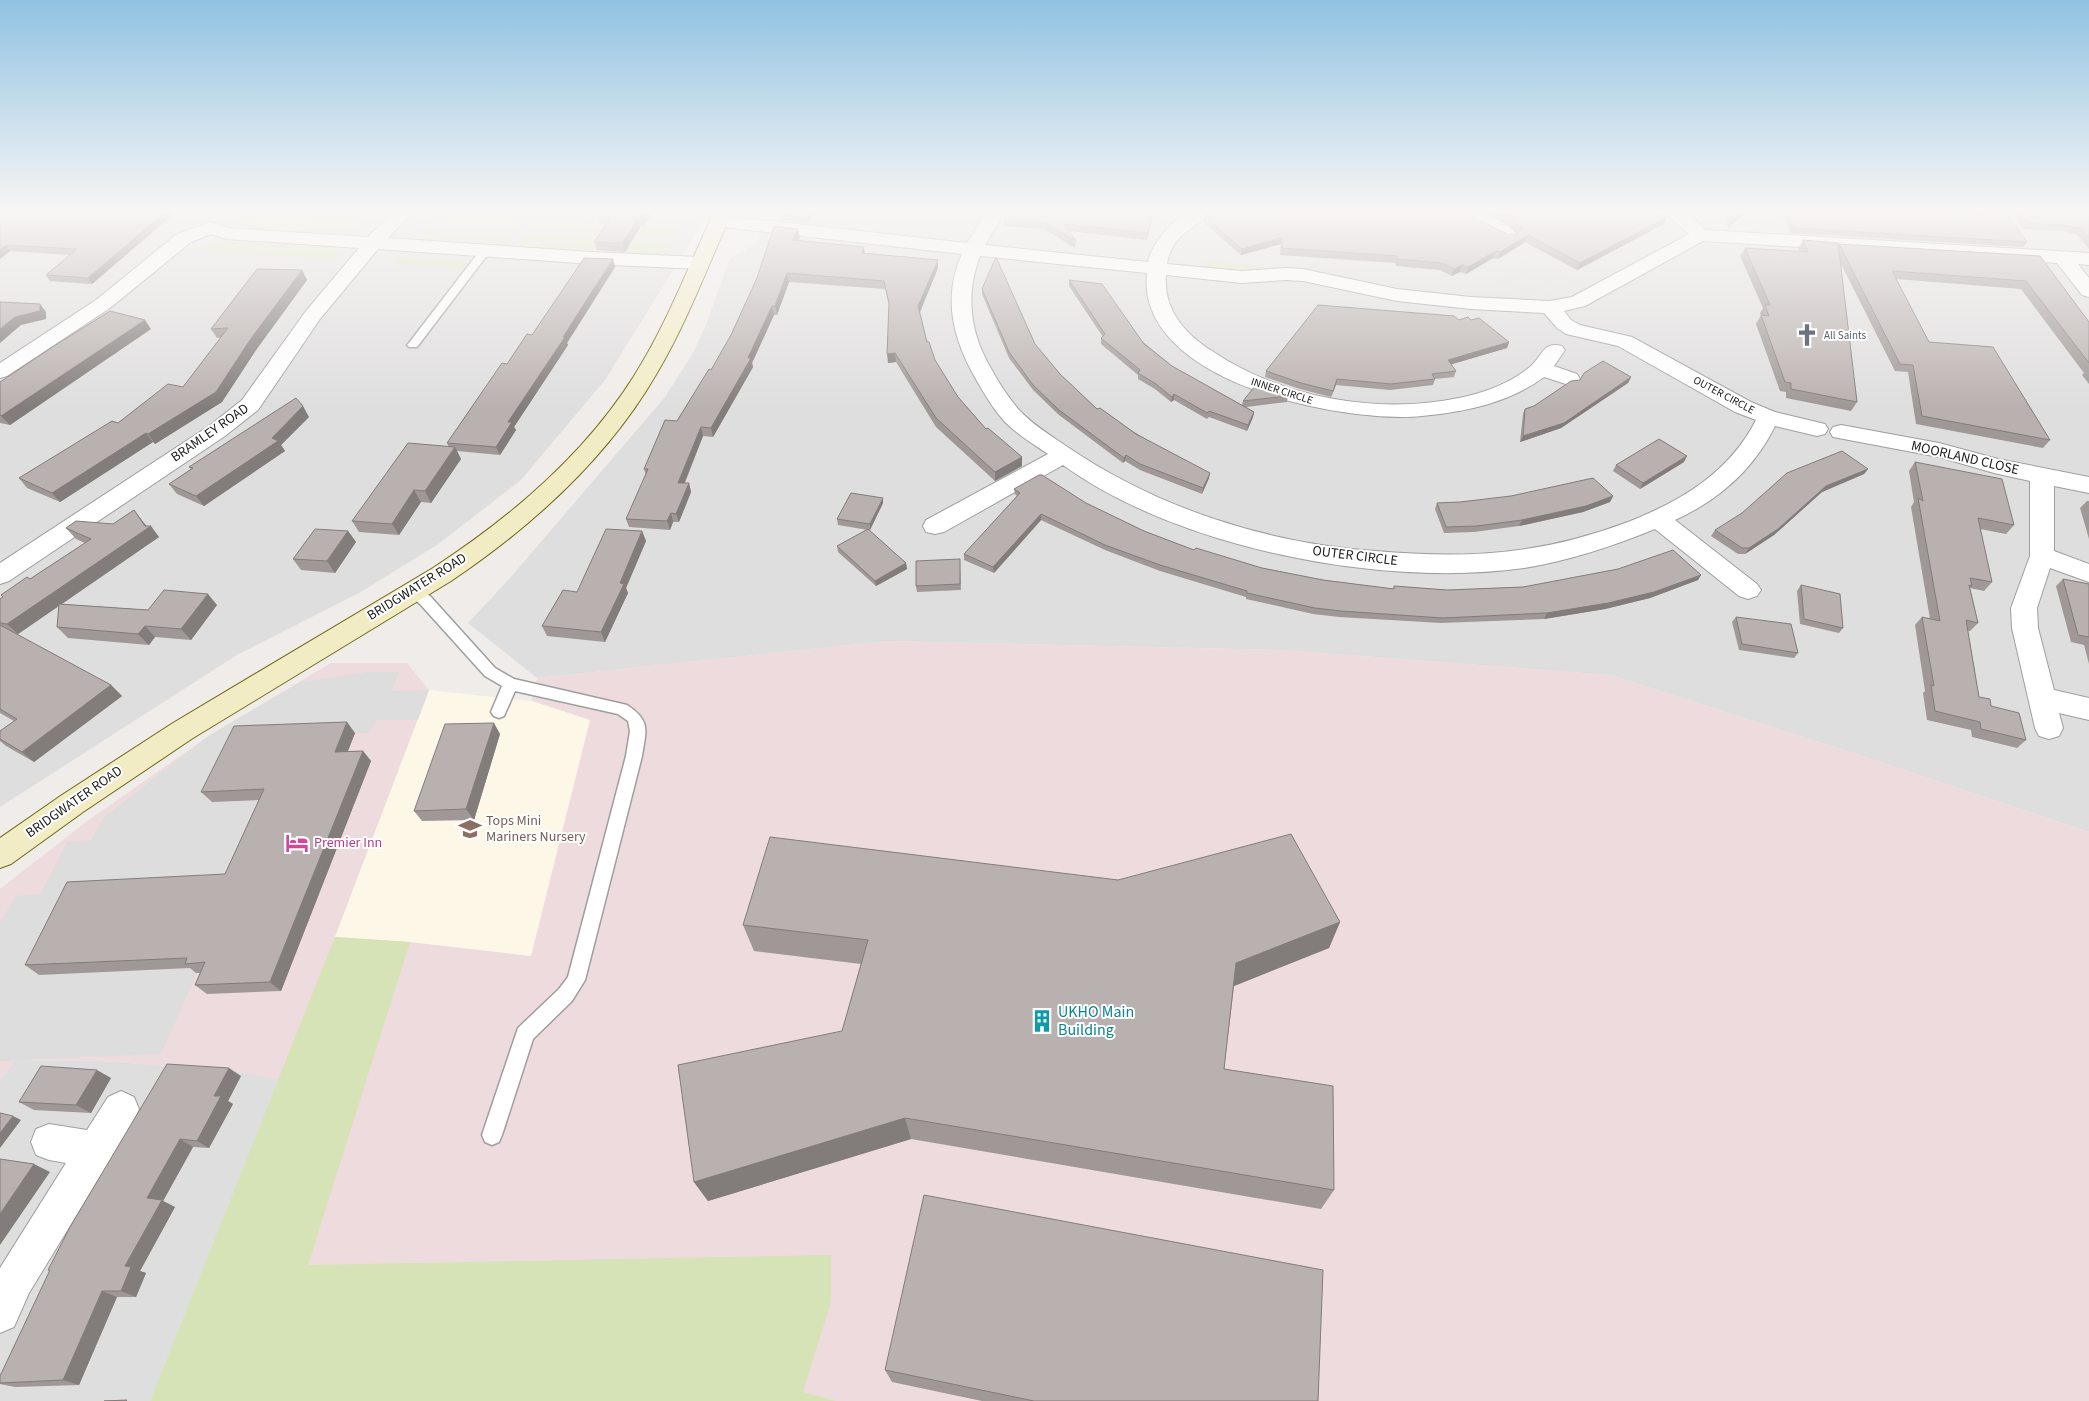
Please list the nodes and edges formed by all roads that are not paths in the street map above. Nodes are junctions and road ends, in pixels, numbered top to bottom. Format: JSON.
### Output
{"nodes":[{"id":1,"x":136,"y":277,"type":"edge"},
{"id":2,"x":345,"y":277,"type":"edge"},
{"id":3,"x":465,"y":277,"type":"edge"},
{"id":4,"x":692,"y":277,"type":"edge"},
{"id":5,"x":964,"y":277,"type":"edge"},
{"id":6,"x":1156,"y":277,"type":"edge"},
{"id":7,"x":1314,"y":277,"type":"edge"},
{"id":8,"x":1622,"y":277,"type":"edge"},
{"id":9,"x":2078,"y":277,"type":"edge"},
{"id":10,"x":2089,"y":291,"type":"edge"},
{"id":11,"x":1550,"y":306,"type":"junction"},
{"id":12,"x":1565,"y":340,"type":"junction"},
{"id":13,"x":414,"y":344,"type":"dead end"},
{"id":14,"x":1541,"y":368,"type":"junction"},
{"id":15,"x":0,"y":372,"type":"edge"},
{"id":16,"x":1569,"y":379,"type":"dead end"},
{"id":17,"x":1768,"y":417,"type":"junction"},
{"id":18,"x":1817,"y":429,"type":"dead end"},
{"id":19,"x":1841,"y":432,"type":"dead end"},
{"id":20,"x":1064,"y":455,"type":"junction"},
{"id":21,"x":2042,"y":476,"type":"junction"},
{"id":22,"x":2089,"y":485,"type":"edge"},
{"id":23,"x":1659,"y":520,"type":"junction"},
{"id":24,"x":935,"y":526,"type":"dead end"},
{"id":25,"x":2042,"y":556,"type":"junction"},
{"id":26,"x":2089,"y":573,"type":"edge"},
{"id":27,"x":0,"y":575,"type":"edge"},
{"id":28,"x":1748,"y":590,"type":"dead end"},
{"id":29,"x":413,"y":592,"type":"junction"},
{"id":30,"x":510,"y":684,"type":"junction"},
{"id":31,"x":2042,"y":698,"type":"junction"},
{"id":32,"x":2089,"y":709,"type":"edge"},
{"id":33,"x":499,"y":712,"type":"dead end"},
{"id":34,"x":2049,"y":728,"type":"dead end"},
{"id":35,"x":0,"y":855,"type":"edge"},
{"id":36,"x":121,"y":1109,"type":"dead end"},
{"id":37,"x":492,"y":1134,"type":"dead end"},
{"id":38,"x":49,"y":1142,"type":"dead end"},
{"id":39,"x":95,"y":1149,"type":"junction"},
{"id":40,"x":0,"y":1313,"type":"edge"}],
"edges":[{"from":1,"to":15,"type":"street"},
{"from":2,"to":27,"type":"street","name":"BRAMLEY ROAD"},
{"from":3,"to":13,"type":"lane"},
{"from":4,"to":29,"type":"street","name":"BRIDGWATER ROAD"},
{"from":5,"to":20,"type":"street","name":"OUTER CIRCLE"},
{"from":6,"to":14,"type":"street","name":"INNER CIRCLE"},
{"from":7,"to":11,"type":"street"},
{"from":8,"to":11,"type":"street"},
{"from":9,"to":10,"type":"street"},
{"from":11,"to":12,"type":"street"},
{"from":12,"to":14,"type":"street","name":"INNER CIRCLE"},
{"from":12,"to":17,"type":"street","name":"OUTER CIRCLE"},
{"from":14,"to":16,"type":"street"},
{"from":17,"to":18,"type":"street","name":"OUTER CIRCLE"},
{"from":17,"to":23,"type":"street","name":"OUTER CIRCLE"},
{"from":19,"to":21,"type":"street","name":"MOORLAND CLOSE"},
{"from":20,"to":23,"type":"street","name":"OUTER CIRCLE"},
{"from":20,"to":24,"type":"street"},
{"from":21,"to":22,"type":"street","name":"MOORLAND CLOSE"},
{"from":21,"to":25,"type":"street"},
{"from":23,"to":28,"type":"street"},
{"from":25,"to":26,"type":"street"},
{"from":25,"to":31,"type":"street"},
{"from":29,"to":30,"type":"lane"},
{"from":29,"to":35,"type":"street","name":"BRIDGWATER ROAD"},
{"from":30,"to":33,"type":"lane"},
{"from":30,"to":37,"type":"lane"},
{"from":31,"to":32,"type":"street"},
{"from":31,"to":34,"type":"street"},
{"from":36,"to":39,"type":"street"},
{"from":38,"to":39,"type":"street"},
{"from":39,"to":40,"type":"street"}]}
